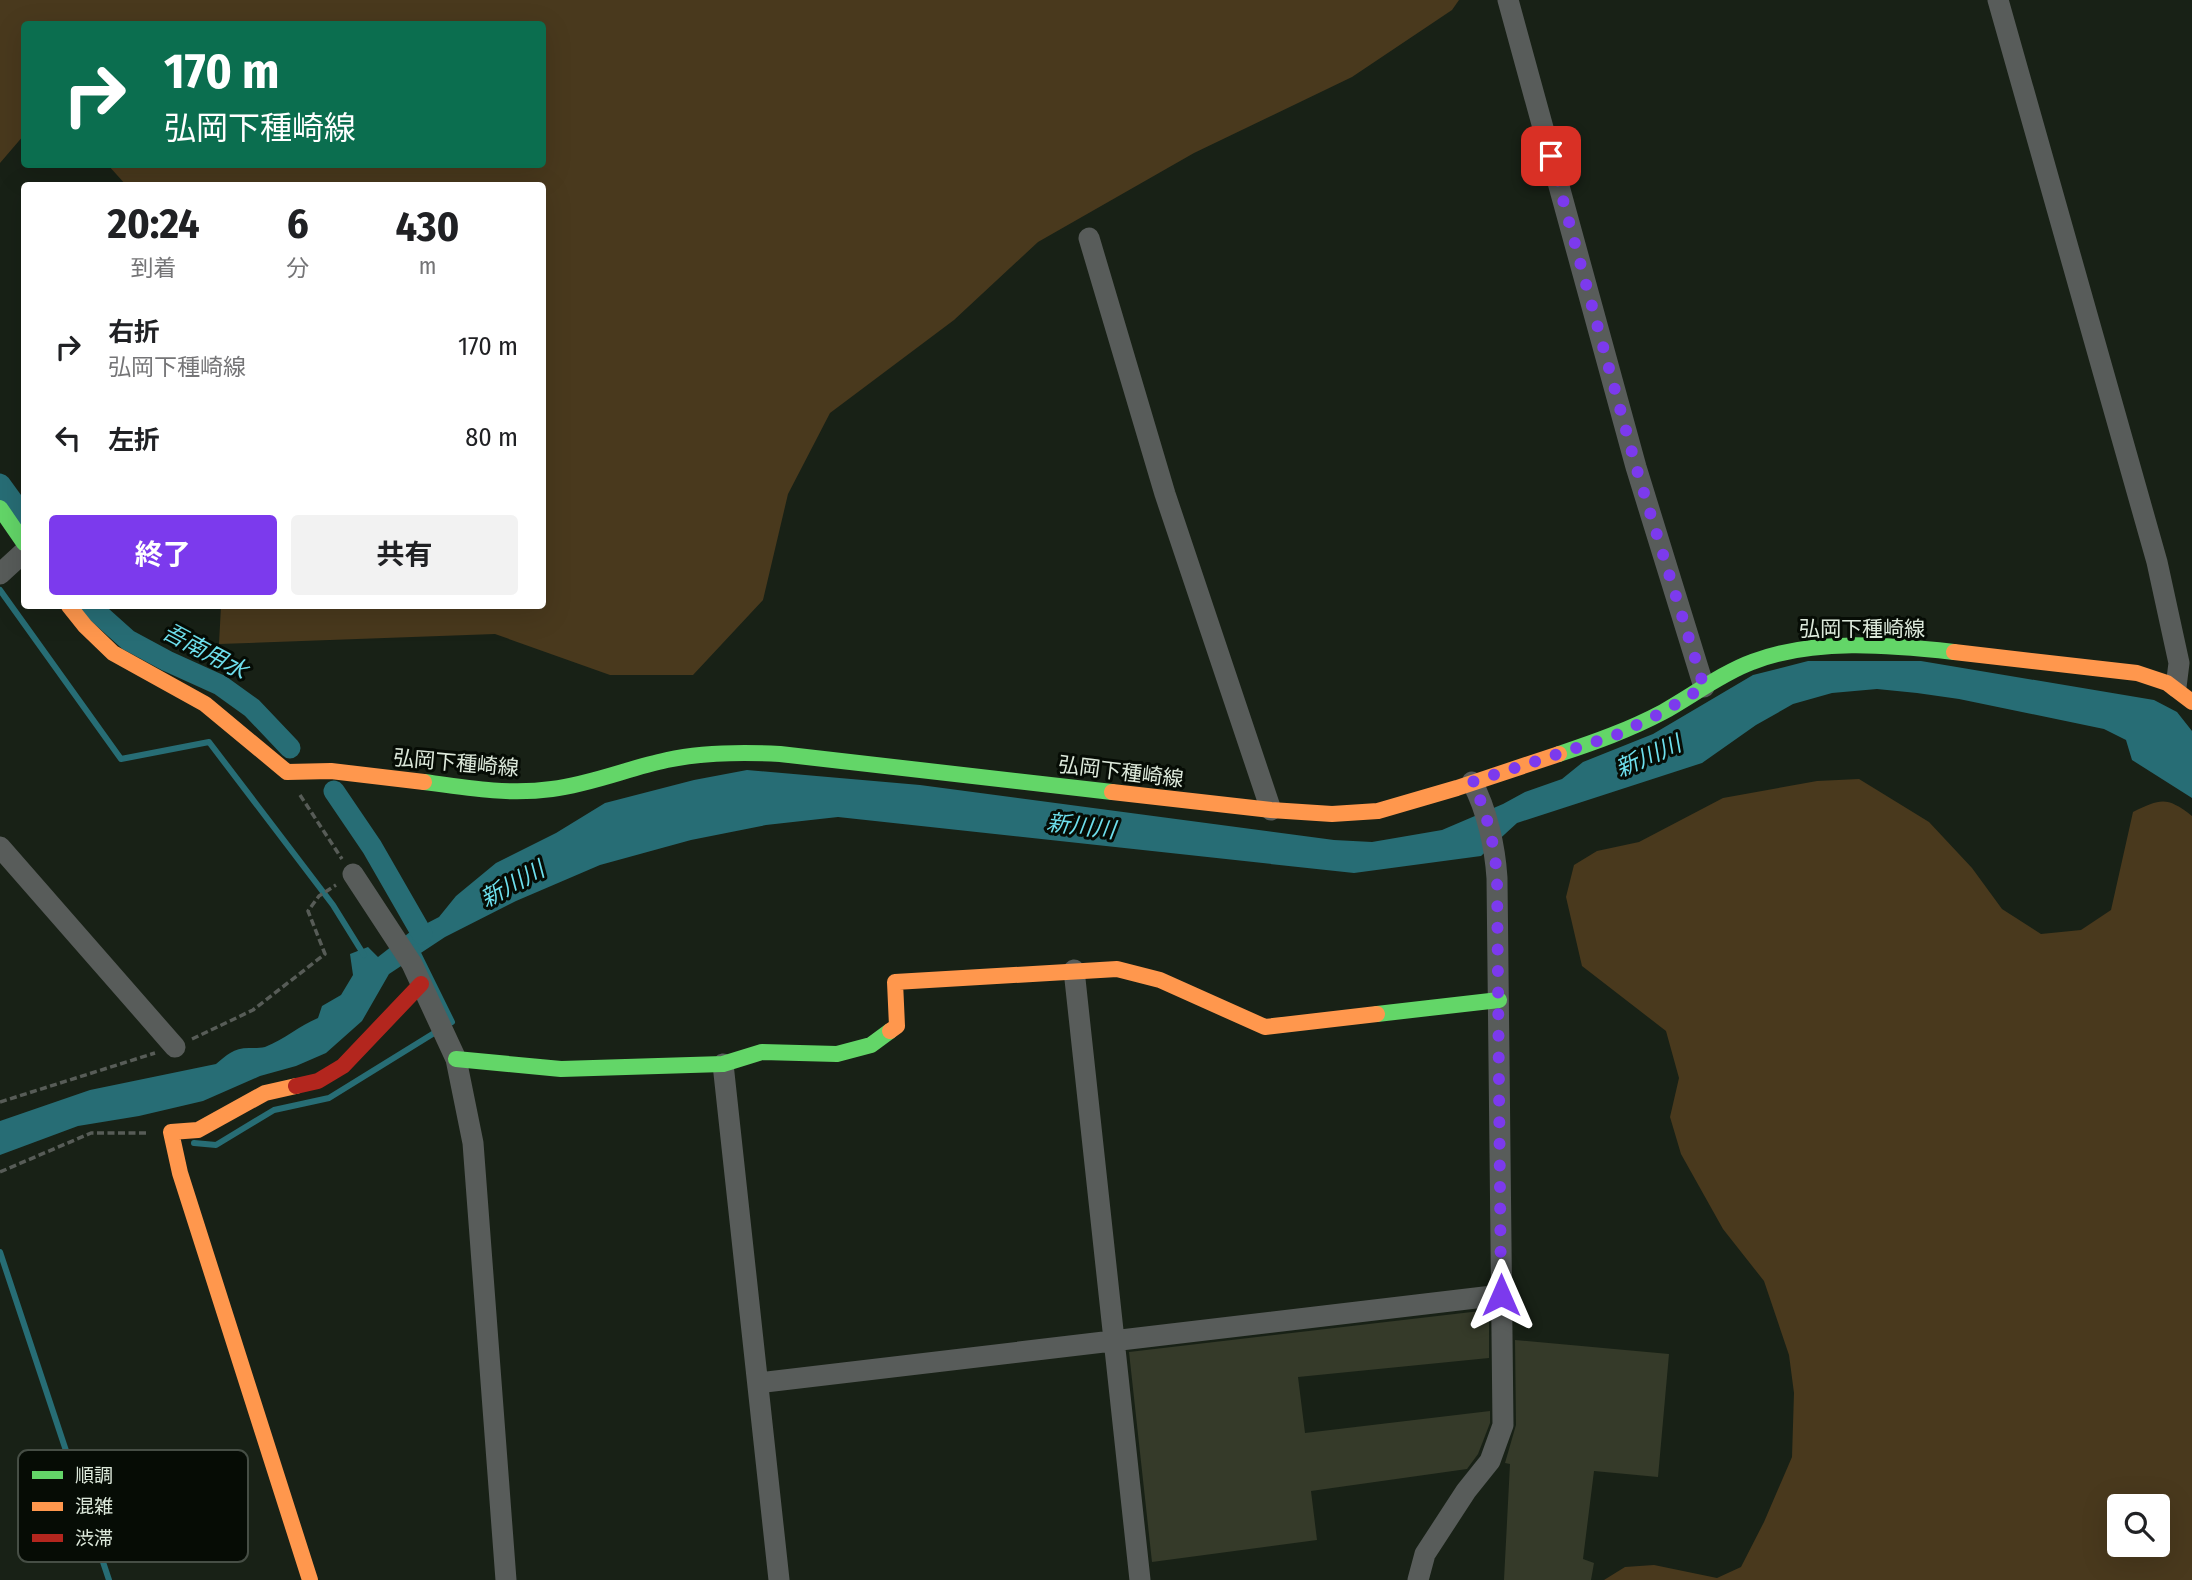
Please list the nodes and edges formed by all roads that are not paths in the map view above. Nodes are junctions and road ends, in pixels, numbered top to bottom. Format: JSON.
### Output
{"nodes":[{"id":1,"x":1508,"y":0,"type":"edge"},
{"id":2,"x":1998,"y":0,"type":"edge"},
{"id":3,"x":1089,"y":238,"type":"dead end"},
{"id":4,"x":0,"y":508,"type":"edge"},
{"id":5,"x":21,"y":539,"type":"edge"},
{"id":6,"x":21,"y":555,"type":"edge"},
{"id":7,"x":0,"y":575,"type":"edge"},
{"id":8,"x":71,"y":609,"type":"edge"},
{"id":9,"x":1704,"y":687,"type":"junction"},
{"id":10,"x":2188,"y":692,"type":"edge"},
{"id":11,"x":1476,"y":789,"type":"junction"},
{"id":12,"x":1270,"y":810,"type":"junction"},
{"id":13,"x":0,"y":847,"type":"edge"},
{"id":14,"x":353,"y":874,"type":"road end"},
{"id":15,"x":1074,"y":970,"type":"junction"},
{"id":16,"x":421,"y":984,"type":"junction"},
{"id":17,"x":1499,"y":1000,"type":"junction"},
{"id":18,"x":175,"y":1047,"type":"road end"},
{"id":19,"x":456,"y":1059,"type":"junction"},
{"id":20,"x":723,"y":1064,"type":"junction"},
{"id":21,"x":1501,"y":1295,"type":"junction"},
{"id":22,"x":1113,"y":1340,"type":"junction"},
{"id":23,"x":758,"y":1383,"type":"junction"},
{"id":24,"x":310,"y":1580,"type":"edge"},
{"id":25,"x":506,"y":1580,"type":"edge"},
{"id":26,"x":779,"y":1580,"type":"edge"},
{"id":27,"x":1140,"y":1580,"type":"edge"},
{"id":28,"x":1418,"y":1580,"type":"edge"}],
"edges":[{"from":1,"to":9,"type":"street"},
{"from":2,"to":10,"type":"street"},
{"from":3,"to":12,"type":"street"},
{"from":4,"to":5,"type":"main road"},
{"from":6,"to":7,"type":"street"},
{"from":8,"to":12,"type":"main road","name":"弘岡下種崎線"},
{"from":9,"to":10,"type":"main road","name":"弘岡下種崎線"},
{"from":9,"to":11,"type":"main road","name":"弘岡下種崎線"},
{"from":11,"to":12,"type":"main road","name":"弘岡下種崎線"},
{"from":11,"to":17,"type":"street"},
{"from":13,"to":18,"type":"street"},
{"from":14,"to":16,"type":"street"},
{"from":15,"to":17,"type":"main road"},
{"from":15,"to":20,"type":"main road"},
{"from":15,"to":22,"type":"street"},
{"from":16,"to":19,"type":"street"},
{"from":16,"to":24,"type":"main road"},
{"from":17,"to":21,"type":"street"},
{"from":19,"to":20,"type":"main road"},
{"from":19,"to":25,"type":"street"},
{"from":20,"to":23,"type":"street"},
{"from":21,"to":22,"type":"street"},
{"from":21,"to":28,"type":"street"},
{"from":22,"to":23,"type":"street"},
{"from":22,"to":27,"type":"street"},
{"from":23,"to":26,"type":"street"}]}
